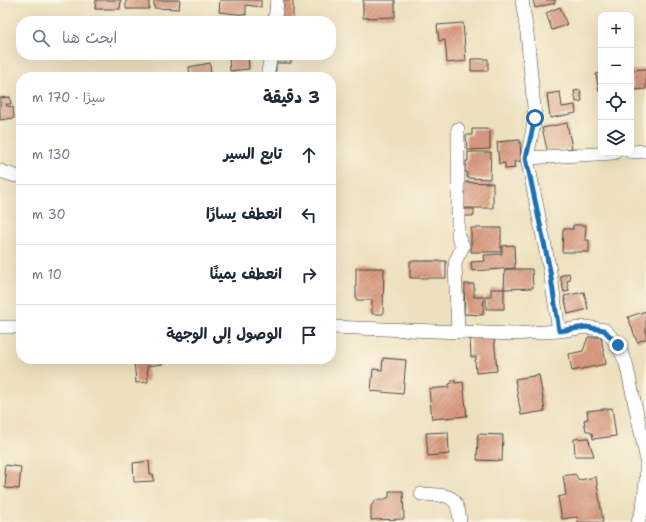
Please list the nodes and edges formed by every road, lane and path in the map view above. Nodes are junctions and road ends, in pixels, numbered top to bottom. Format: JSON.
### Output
{"nodes":[{"id":1,"x":277,"y":0,"type":"edge"},
{"id":2,"x":522,"y":0,"type":"edge"},
{"id":3,"x":275,"y":16,"type":"edge"},
{"id":4,"x":270,"y":60,"type":"edge"},
{"id":5,"x":268,"y":72,"type":"edge"},
{"id":6,"x":458,"y":129,"type":"dead end"},
{"id":7,"x":646,"y":151,"type":"edge"},
{"id":8,"x":634,"y":152,"type":"edge"},
{"id":9,"x":598,"y":154,"type":"edge"},
{"id":10,"x":526,"y":158,"type":"junction"},
{"id":11,"x":0,"y":171,"type":"edge"},
{"id":12,"x":16,"y":176,"type":"dead end"},
{"id":13,"x":0,"y":327,"type":"edge"},
{"id":14,"x":16,"y":327,"type":"edge"},
{"id":15,"x":336,"y":327,"type":"edge"},
{"id":16,"x":458,"y":331,"type":"junction"},
{"id":17,"x":559,"y":331,"type":"junction"},
{"id":18,"x":646,"y":474,"type":"edge"},
{"id":19,"x":646,"y":480,"type":"edge"},
{"id":20,"x":421,"y":494,"type":"dead end"},
{"id":21,"x":460,"y":522,"type":"edge"},
{"id":22,"x":638,"y":522,"type":"edge"}],
"edges":[{"from":1,"to":3,"type":"street"},
{"from":2,"to":10,"type":"street"},
{"from":4,"to":5,"type":"street"},
{"from":6,"to":16,"type":"street"},
{"from":7,"to":8,"type":"street"},
{"from":9,"to":10,"type":"street"},
{"from":10,"to":17,"type":"street"},
{"from":11,"to":12,"type":"street"},
{"from":13,"to":14,"type":"street"},
{"from":15,"to":16,"type":"street"},
{"from":16,"to":17,"type":"street"},
{"from":17,"to":18,"type":"street"},
{"from":19,"to":22,"type":"street"},
{"from":20,"to":21,"type":"street"}]}
